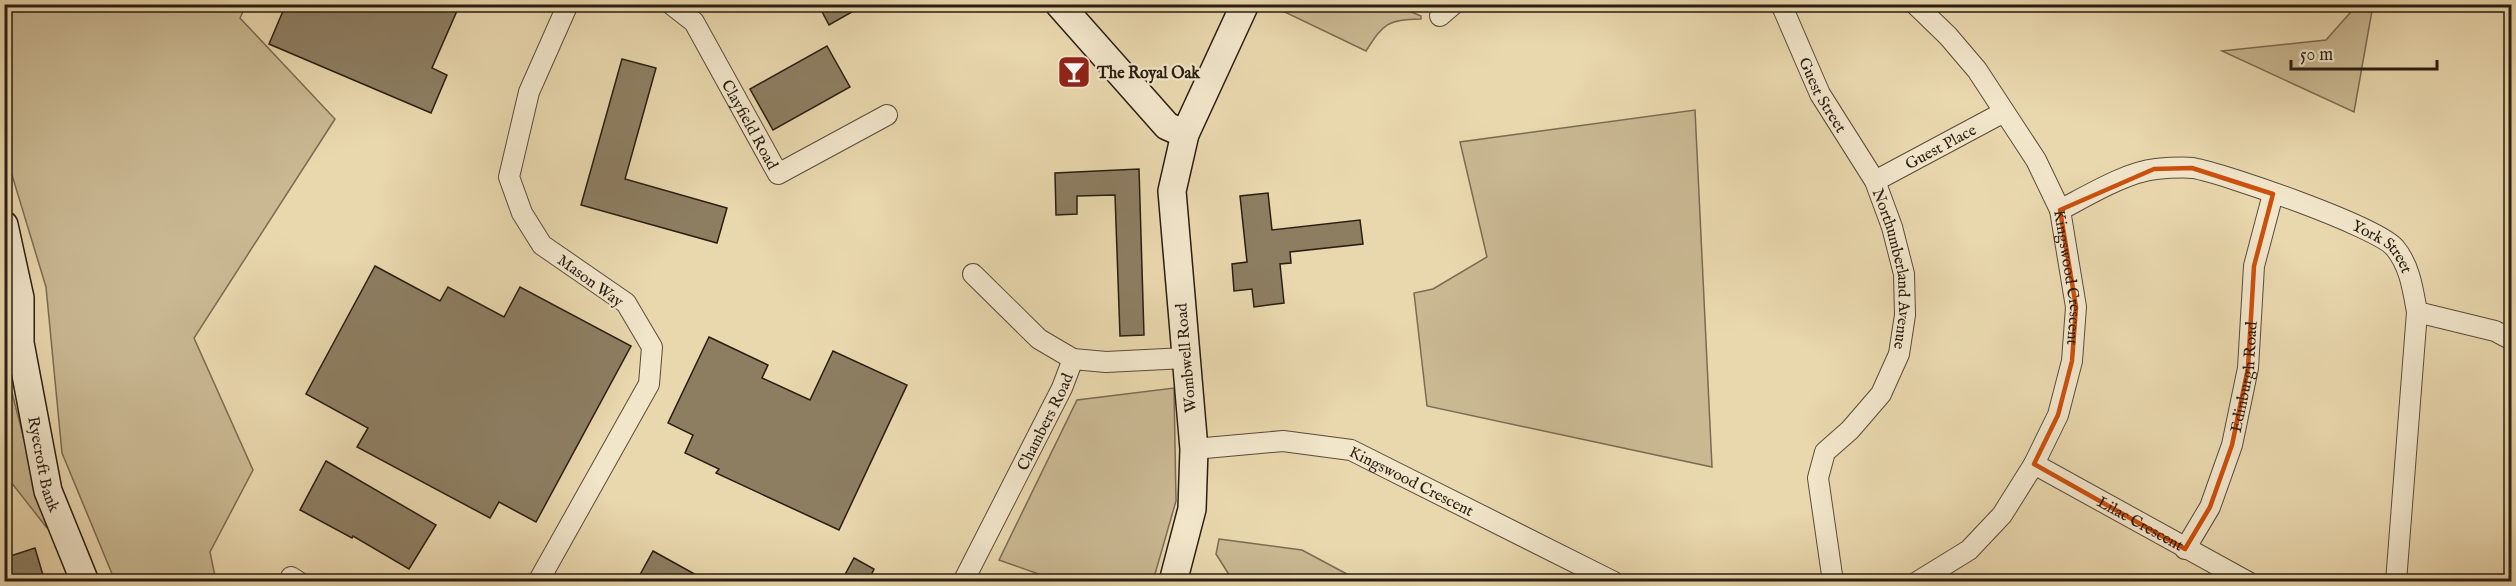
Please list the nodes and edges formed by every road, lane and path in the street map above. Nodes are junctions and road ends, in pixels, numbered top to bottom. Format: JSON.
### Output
{"nodes":[{"id":1,"x":568,"y":4,"type":"edge"},
{"id":2,"x":671,"y":4,"type":"edge"},
{"id":3,"x":1059,"y":4,"type":"edge"},
{"id":4,"x":1245,"y":4,"type":"edge"},
{"id":5,"x":1781,"y":4,"type":"edge"},
{"id":6,"x":1915,"y":4,"type":"edge"},
{"id":7,"x":2004,"y":112,"type":"junction"},
{"id":8,"x":886,"y":115,"type":"dead end"},
{"id":9,"x":1185,"y":134,"type":"junction"},
{"id":10,"x":1875,"y":181,"type":"junction"},
{"id":11,"x":2272,"y":194,"type":"junction"},
{"id":12,"x":2060,"y":210,"type":"junction"},
{"id":13,"x":4,"y":225,"type":"edge"},
{"id":14,"x":973,"y":274,"type":"dead end"},
{"id":15,"x":2417,"y":312,"type":"junction"},
{"id":16,"x":12,"y":332,"type":"edge"},
{"id":17,"x":2511,"y":340,"type":"edge"},
{"id":18,"x":1185,"y":358,"type":"junction"},
{"id":19,"x":1073,"y":359,"type":"junction"},
{"id":20,"x":1194,"y":449,"type":"junction"},
{"id":21,"x":2034,"y":464,"type":"junction"},
{"id":22,"x":2186,"y":549,"type":"junction"},
{"id":23,"x":85,"y":582,"type":"edge"},
{"id":24,"x":538,"y":582,"type":"edge"},
{"id":25,"x":963,"y":582,"type":"edge"},
{"id":26,"x":1173,"y":582,"type":"edge"},
{"id":27,"x":1614,"y":582,"type":"edge"},
{"id":28,"x":1833,"y":582,"type":"edge"},
{"id":29,"x":1917,"y":582,"type":"edge"},
{"id":30,"x":2248,"y":582,"type":"edge"},
{"id":31,"x":2396,"y":582,"type":"edge"}],
"edges":[{"from":1,"to":24,"type":"street","name":"Mason Way"},
{"from":2,"to":8,"type":"street","name":"Clayfield Road"},
{"from":3,"to":9,"type":"main road"},
{"from":4,"to":9,"type":"main road","name":"Wombwell Road"},
{"from":5,"to":10,"type":"street","name":"Guest Street"},
{"from":6,"to":7,"type":"street"},
{"from":7,"to":10,"type":"street","name":"Guest Place"},
{"from":7,"to":12,"type":"street","name":"Kingswood Crescent"},
{"from":9,"to":18,"type":"main road","name":"Wombwell Road"},
{"from":10,"to":28,"type":"street","name":"Northumberland Avenue"},
{"from":11,"to":12,"type":"street","name":"York Street"},
{"from":11,"to":15,"type":"street","name":"York Street"},
{"from":11,"to":22,"type":"street","name":"Edinburgh Road"},
{"from":12,"to":21,"type":"street","name":"Kingswood Crescent"},
{"from":13,"to":16,"type":"main road","name":"Ryecroft Bank"},
{"from":14,"to":19,"type":"street"},
{"from":15,"to":17,"type":"street"},
{"from":15,"to":31,"type":"street","name":"York Street"},
{"from":16,"to":23,"type":"main road","name":"Ryecroft Bank"},
{"from":18,"to":19,"type":"street","name":"Chambers Road"},
{"from":18,"to":20,"type":"main road","name":"Wombwell Road"},
{"from":19,"to":25,"type":"street","name":"Chambers Road"},
{"from":20,"to":26,"type":"main road","name":"Wombwell Road"},
{"from":20,"to":27,"type":"street","name":"Kingswood Crescent"},
{"from":21,"to":22,"type":"street","name":"Lilac Crescent"},
{"from":21,"to":29,"type":"street","name":"Kingswood Crescent"},
{"from":22,"to":30,"type":"street","name":"Lilac Crescent"}]}
